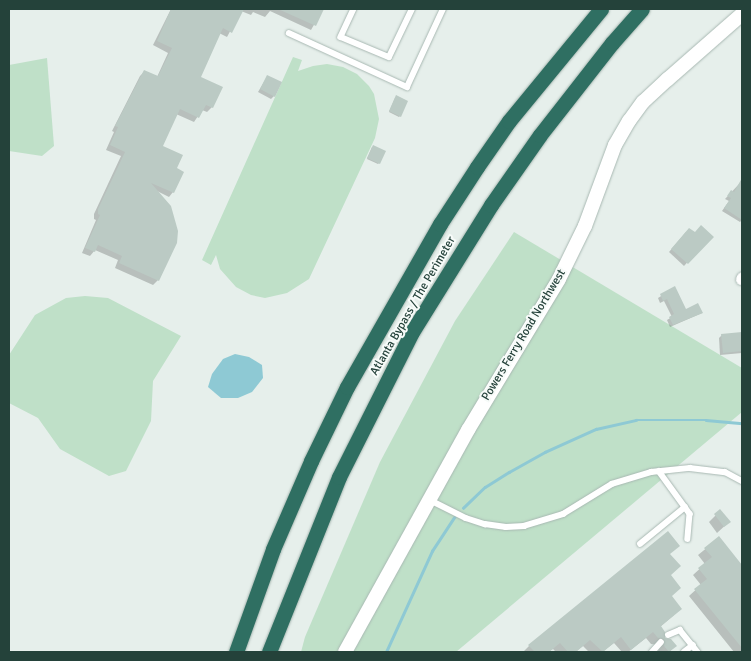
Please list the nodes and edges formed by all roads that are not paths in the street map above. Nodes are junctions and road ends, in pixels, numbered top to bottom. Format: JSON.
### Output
{"nodes":[{"id":1,"x":354,"y":9,"type":"edge"},
{"id":2,"x":412,"y":9,"type":"edge"},
{"id":3,"x":443,"y":9,"type":"edge"},
{"id":4,"x":601,"y":9,"type":"edge"},
{"id":5,"x":642,"y":9,"type":"edge"},
{"id":6,"x":742,"y":14,"type":"edge"},
{"id":7,"x":289,"y":33,"type":"dead end"},
{"id":8,"x":659,"y":470,"type":"junction"},
{"id":9,"x":742,"y":481,"type":"edge"},
{"id":10,"x":429,"y":499,"type":"junction"},
{"id":11,"x":685,"y":507,"type":"junction"},
{"id":12,"x":688,"y":538,"type":"dead end"},
{"id":13,"x":640,"y":544,"type":"dead end"},
{"id":14,"x":668,"y":635,"type":"dead end"},
{"id":15,"x":661,"y":642,"type":"dead end"},
{"id":16,"x":693,"y":646,"type":"junction"},
{"id":17,"x":236,"y":652,"type":"edge"},
{"id":18,"x":269,"y":652,"type":"edge"},
{"id":19,"x":345,"y":652,"type":"edge"},
{"id":20,"x":652,"y":652,"type":"edge"},
{"id":21,"x":684,"y":652,"type":"edge"},
{"id":22,"x":698,"y":652,"type":"edge"}],
"edges":[{"from":1,"to":2,"type":"lane"},
{"from":3,"to":7,"type":"lane"},
{"from":4,"to":17,"type":"highway","name":"Atlanta Bypass / The Perimeter"},
{"from":5,"to":18,"type":"highway","name":"Atlanta Bypass / The Perimeter"},
{"from":6,"to":10,"type":"street","name":"Powers Ferry Road Northwest"},
{"from":8,"to":9,"type":"lane"},
{"from":8,"to":10,"type":"lane"},
{"from":8,"to":11,"type":"lane"},
{"from":10,"to":19,"type":"street","name":"Powers Ferry Road Northwest"},
{"from":11,"to":12,"type":"lane"},
{"from":11,"to":13,"type":"lane"},
{"from":14,"to":16,"type":"lane"},
{"from":15,"to":20,"type":"lane"},
{"from":16,"to":21,"type":"lane"},
{"from":16,"to":22,"type":"lane"}]}
